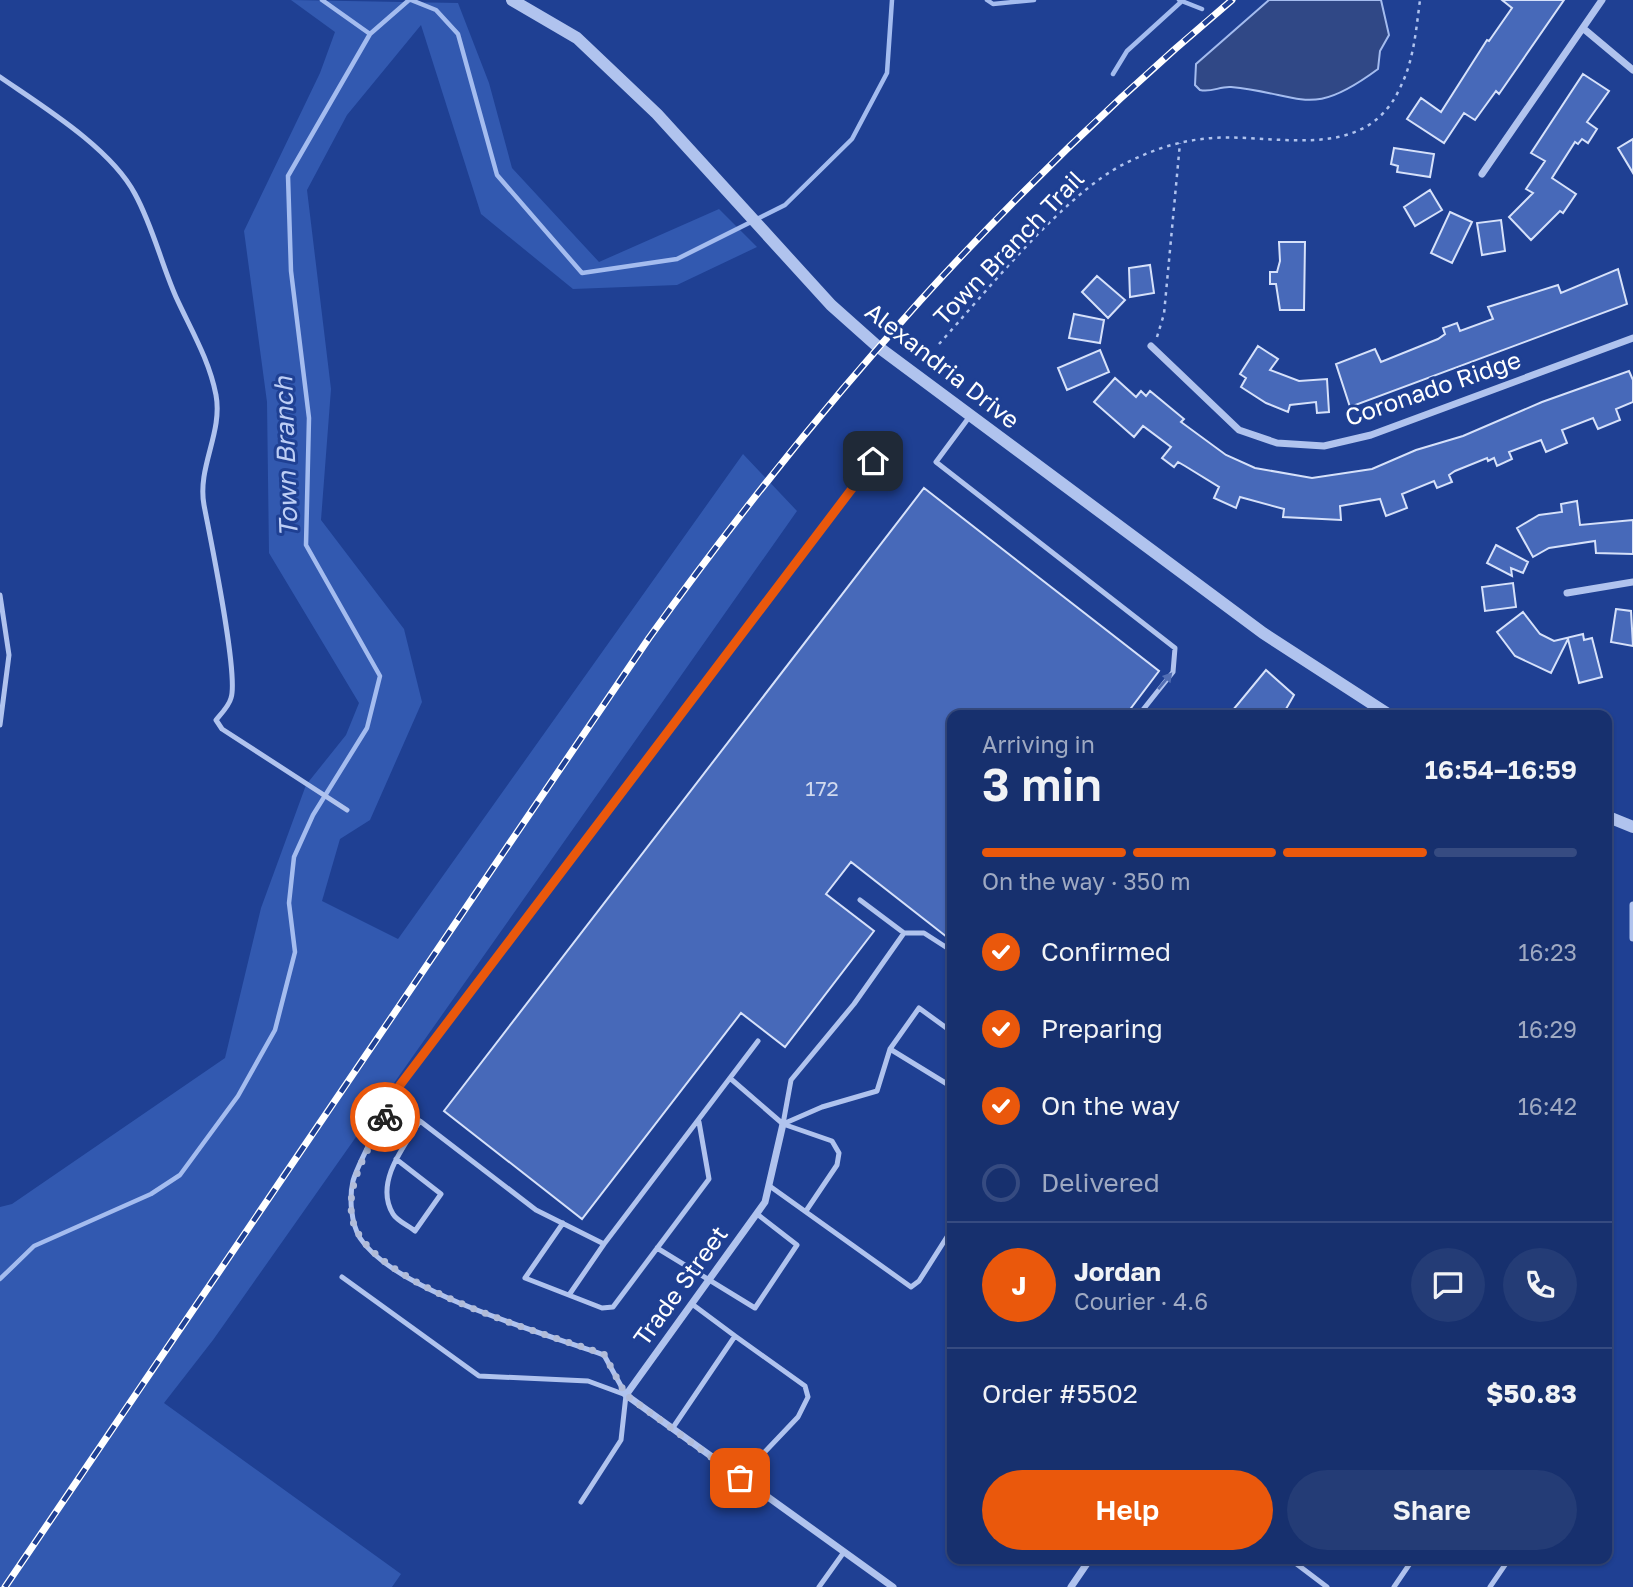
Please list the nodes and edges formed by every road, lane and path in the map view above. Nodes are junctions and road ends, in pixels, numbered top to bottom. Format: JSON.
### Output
{"nodes":[{"id":1,"x":512,"y":0,"type":"edge"},
{"id":2,"x":1420,"y":0,"type":"edge"},
{"id":3,"x":1602,"y":0,"type":"edge"},
{"id":4,"x":1584,"y":29,"type":"junction"},
{"id":5,"x":1633,"y":69,"type":"edge"},
{"id":6,"x":0,"y":77,"type":"edge"},
{"id":7,"x":1180,"y":143,"type":"junction"},
{"id":8,"x":1482,"y":174,"type":"dead end"},
{"id":9,"x":1633,"y":338,"type":"edge"},
{"id":10,"x":939,"y":344,"type":"dead end"},
{"id":11,"x":1151,"y":346,"type":"joint"},
{"id":12,"x":970,"y":415,"type":"junction"},
{"id":13,"x":873,"y":461,"type":"dead end"},
{"id":14,"x":1633,"y":582,"type":"edge"},
{"id":15,"x":1567,"y":593,"type":"dead end"},
{"id":16,"x":0,"y":595,"type":"edge"},
{"id":17,"x":1143,"y":710,"type":"edge"},
{"id":18,"x":1382,"y":710,"type":"edge"},
{"id":19,"x":0,"y":724,"type":"edge"},
{"id":20,"x":347,"y":810,"type":"dead end"},
{"id":21,"x":1612,"y":818,"type":"edge"},
{"id":22,"x":1633,"y":827,"type":"edge"},
{"id":23,"x":860,"y":900,"type":"dead end"},
{"id":24,"x":1633,"y":905,"type":"edge"},
{"id":25,"x":904,"y":933,"type":"junction"},
{"id":26,"x":1633,"y":937,"type":"edge"},
{"id":27,"x":947,"y":948,"type":"edge"},
{"id":28,"x":947,"y":1028,"type":"edge"},
{"id":29,"x":758,"y":1041,"type":"dead end"},
{"id":30,"x":890,"y":1049,"type":"junction"},
{"id":31,"x":731,"y":1079,"type":"junction"},
{"id":32,"x":947,"y":1084,"type":"edge"},
{"id":33,"x":699,"y":1122,"type":"junction"},
{"id":34,"x":783,"y":1124,"type":"junction"},
{"id":35,"x":396,"y":1159,"type":"junction"},
{"id":36,"x":771,"y":1187,"type":"junction"},
{"id":37,"x":806,"y":1212,"type":"junction"},
{"id":38,"x":757,"y":1214,"type":"junction"},
{"id":39,"x":563,"y":1223,"type":"junction"},
{"id":40,"x":947,"y":1237,"type":"edge"},
{"id":41,"x":604,"y":1244,"type":"junction"},
{"id":42,"x":657,"y":1248,"type":"junction"},
{"id":43,"x":342,"y":1277,"type":"dead end"},
{"id":44,"x":709,"y":1280,"type":"junction"},
{"id":45,"x":569,"y":1295,"type":"junction"},
{"id":46,"x":692,"y":1304,"type":"junction"},
{"id":47,"x":735,"y":1336,"type":"junction"},
{"id":48,"x":626,"y":1395,"type":"junction"},
{"id":49,"x":672,"y":1429,"type":"junction"},
{"id":50,"x":740,"y":1478,"type":"junction"},
{"id":51,"x":581,"y":1502,"type":"dead end"},
{"id":52,"x":844,"y":1552,"type":"junction"},
{"id":53,"x":1086,"y":1564,"type":"edge"},
{"id":54,"x":1297,"y":1564,"type":"edge"},
{"id":55,"x":1410,"y":1564,"type":"edge"},
{"id":56,"x":1506,"y":1564,"type":"edge"},
{"id":57,"x":819,"y":1587,"type":"edge"},
{"id":58,"x":892,"y":1587,"type":"edge"},
{"id":59,"x":1070,"y":1587,"type":"edge"},
{"id":60,"x":1327,"y":1587,"type":"edge"},
{"id":61,"x":1394,"y":1587,"type":"edge"},
{"id":62,"x":1490,"y":1587,"type":"edge"}],
"edges":[{"from":1,"to":12,"type":"street","name":"Alexandria Drive"},
{"from":2,"to":7,"type":"path","name":"Town Branch Trail"},
{"from":3,"to":4,"type":"street"},
{"from":4,"to":5,"type":"street"},
{"from":4,"to":8,"type":"street"},
{"from":6,"to":20,"type":"lane"},
{"from":7,"to":10,"type":"path","name":"Town Branch Trail"},
{"from":7,"to":11,"type":"path"},
{"from":9,"to":11,"type":"street","name":"Coronado Ridge"},
{"from":17,"to":12,"type":"lane","one_way":true},
{"from":12,"to":18,"type":"street","name":"Alexandria Drive"},
{"from":13,"to":48,"type":"lane"},
{"from":14,"to":15,"type":"street"},
{"from":16,"to":19,"type":"lane"},
{"from":21,"to":22,"type":"street"},
{"from":23,"to":25,"type":"lane"},
{"from":24,"to":26,"type":"street"},
{"from":25,"to":27,"type":"lane"},
{"from":25,"to":34,"type":"lane"},
{"from":28,"to":30,"type":"lane"},
{"from":29,"to":31,"type":"lane"},
{"from":30,"to":32,"type":"lane"},
{"from":30,"to":34,"type":"lane"},
{"from":31,"to":33,"type":"lane"},
{"from":31,"to":34,"type":"lane"},
{"from":33,"to":41,"type":"lane"},
{"from":33,"to":42,"type":"lane"},
{"from":34,"to":36,"type":"street","name":"Trade Street"},
{"from":34,"to":37,"type":"lane"},
{"from":35,"to":35,"type":"lane"},
{"from":35,"to":39,"type":"lane"},
{"from":36,"to":37,"type":"lane"},
{"from":36,"to":38,"type":"street","name":"Trade Street"},
{"from":37,"to":40,"type":"lane"},
{"from":38,"to":44,"type":"street","name":"Trade Street"},
{"from":38,"to":44,"type":"lane"},
{"from":39,"to":41,"type":"lane"},
{"from":39,"to":45,"type":"lane"},
{"from":41,"to":45,"type":"lane"},
{"from":42,"to":44,"type":"lane"},
{"from":42,"to":45,"type":"lane"},
{"from":43,"to":48,"type":"lane"},
{"from":44,"to":46,"type":"street","name":"Trade Street"},
{"from":46,"to":47,"type":"lane"},
{"from":46,"to":48,"type":"street","name":"Trade Street"},
{"from":47,"to":49,"type":"lane"},
{"from":47,"to":50,"type":"lane"},
{"from":48,"to":49,"type":"street"},
{"from":48,"to":51,"type":"lane"},
{"from":49,"to":50,"type":"street"},
{"from":50,"to":52,"type":"street"},
{"from":52,"to":57,"type":"lane"},
{"from":52,"to":58,"type":"street"},
{"from":53,"to":59,"type":"street"},
{"from":54,"to":60,"type":"lane"},
{"from":55,"to":61,"type":"lane"},
{"from":56,"to":62,"type":"lane"}]}
